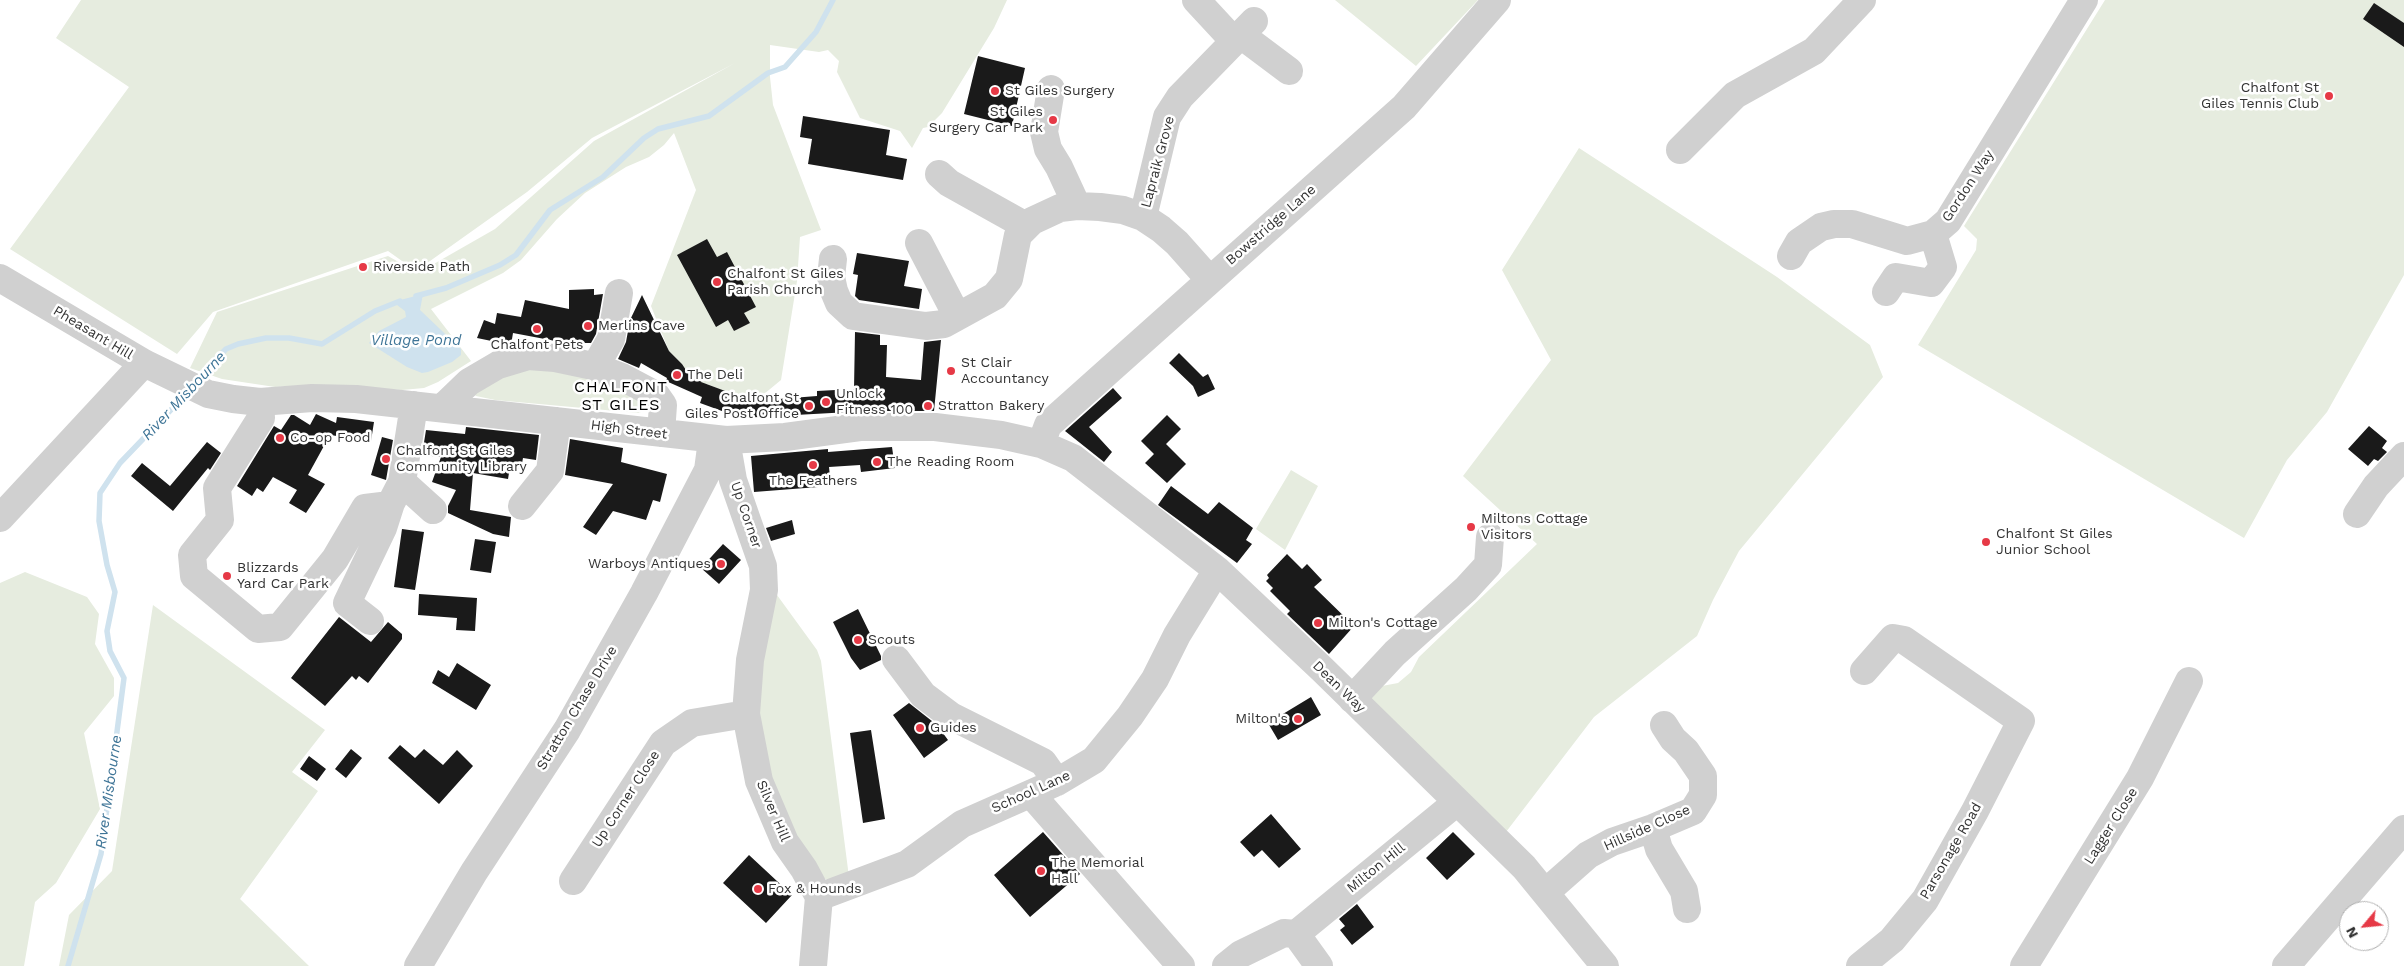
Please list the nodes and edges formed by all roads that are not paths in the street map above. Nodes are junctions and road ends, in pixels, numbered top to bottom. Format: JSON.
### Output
{"nodes":[{"id":1,"x":1196,"y":0,"type":"edge"},
{"id":2,"x":1497,"y":0,"type":"edge"},
{"id":3,"x":1862,"y":0,"type":"edge"},
{"id":4,"x":2084,"y":0,"type":"edge"},
{"id":5,"x":1243,"y":32,"type":"junction"},
{"id":6,"x":1289,"y":71,"type":"dead end"},
{"id":7,"x":1051,"y":89,"type":"dead end"},
{"id":8,"x":1680,"y":150,"type":"dead end"},
{"id":9,"x":939,"y":174,"type":"dead end"},
{"id":10,"x":1077,"y":206,"type":"junction"},
{"id":11,"x":1143,"y":217,"type":"junction"},
{"id":12,"x":1026,"y":226,"type":"junction"},
{"id":13,"x":1933,"y":234,"type":"junction"},
{"id":14,"x":920,"y":243,"type":"dead end"},
{"id":15,"x":1791,"y":256,"type":"dead end"},
{"id":16,"x":833,"y":259,"type":"dead end"},
{"id":17,"x":0,"y":278,"type":"edge"},
{"id":18,"x":1209,"y":279,"type":"junction"},
{"id":19,"x":1886,"y":292,"type":"dead end"},
{"id":20,"x":619,"y":293,"type":"dead end"},
{"id":21,"x":957,"y":316,"type":"junction"},
{"id":22,"x":144,"y":363,"type":"junction"},
{"id":23,"x":595,"y":367,"type":"junction"},
{"id":24,"x":198,"y":389,"type":"joint"},
{"id":25,"x":260,"y":402,"type":"junction"},
{"id":26,"x":414,"y":405,"type":"junction"},
{"id":27,"x":442,"y":408,"type":"junction"},
{"id":28,"x":557,"y":421,"type":"junction"},
{"id":29,"x":661,"y":434,"type":"junction"},
{"id":30,"x":719,"y":440,"type":"junction"},
{"id":31,"x":1041,"y":444,"type":"junction"},
{"id":32,"x":2404,"y":456,"type":"edge"},
{"id":33,"x":396,"y":492,"type":"junction"},
{"id":34,"x":522,"y":506,"type":"dead end"},
{"id":35,"x":433,"y":510,"type":"dead end"},
{"id":36,"x":2357,"y":514,"type":"dead end"},
{"id":37,"x":0,"y":518,"type":"edge"},
{"id":38,"x":1490,"y":537,"type":"dead end"},
{"id":39,"x":1217,"y":570,"type":"junction"},
{"id":40,"x":764,"y":590,"type":"joint"},
{"id":41,"x":370,"y":621,"type":"dead end"},
{"id":42,"x":896,"y":659,"type":"dead end"},
{"id":43,"x":1864,"y":672,"type":"dead end"},
{"id":44,"x":2189,"y":681,"type":"dead end"},
{"id":45,"x":1352,"y":699,"type":"junction"},
{"id":46,"x":746,"y":714,"type":"junction"},
{"id":47,"x":1664,"y":725,"type":"dead end"},
{"id":48,"x":1057,"y":782,"type":"junction"},
{"id":49,"x":1031,"y":794,"type":"junction"},
{"id":50,"x":1457,"y":802,"type":"junction"},
{"id":51,"x":1653,"y":828,"type":"junction"},
{"id":52,"x":2404,"y":829,"type":"edge"},
{"id":53,"x":572,"y":881,"type":"dead end"},
{"id":54,"x":1546,"y":892,"type":"junction"},
{"id":55,"x":819,"y":897,"type":"junction"},
{"id":56,"x":1687,"y":909,"type":"dead end"},
{"id":57,"x":1296,"y":934,"type":"junction"},
{"id":58,"x":418,"y":966,"type":"edge"},
{"id":59,"x":813,"y":966,"type":"edge"},
{"id":60,"x":1181,"y":966,"type":"edge"},
{"id":61,"x":1226,"y":966,"type":"edge"},
{"id":62,"x":1319,"y":966,"type":"edge"},
{"id":63,"x":1605,"y":966,"type":"edge"},
{"id":64,"x":1860,"y":966,"type":"edge"},
{"id":65,"x":2024,"y":966,"type":"edge"},
{"id":66,"x":2286,"y":966,"type":"edge"}],
"edges":[{"from":1,"to":5,"type":"street"},
{"from":2,"to":18,"type":"street","name":"Bowstridge Lane"},
{"from":3,"to":8,"type":"street"},
{"from":4,"to":13,"type":"street","name":"Gordon Way"},
{"from":5,"to":6,"type":"street"},
{"from":5,"to":11,"type":"street","name":"Lapraik Grove"},
{"from":7,"to":10,"type":"street"},
{"from":9,"to":12,"type":"street"},
{"from":10,"to":11,"type":"street"},
{"from":10,"to":12,"type":"street"},
{"from":11,"to":18,"type":"street"},
{"from":12,"to":21,"type":"street"},
{"from":13,"to":15,"type":"street","name":"Gordon Way"},
{"from":13,"to":19,"type":"street"},
{"from":14,"to":21,"type":"street"},
{"from":16,"to":21,"type":"street"},
{"from":17,"to":22,"type":"street","name":"Pheasant Hill"},
{"from":18,"to":31,"type":"street","name":"Bowstridge Lane"},
{"from":20,"to":23,"type":"street"},
{"from":22,"to":24,"type":"street","name":"Pheasant Hill"},
{"from":22,"to":37,"type":"street"},
{"from":23,"to":27,"type":"street"},
{"from":23,"to":29,"type":"street"},
{"from":24,"to":25,"type":"street","name":"High Street"},
{"from":25,"to":26,"type":"street","name":"High Street"},
{"from":25,"to":33,"type":"street"},
{"from":26,"to":27,"type":"street","name":"High Street"},
{"from":26,"to":33,"type":"street"},
{"from":27,"to":28,"type":"street","name":"High Street"},
{"from":28,"to":29,"type":"street","name":"High Street"},
{"from":28,"to":34,"type":"street"},
{"from":29,"to":30,"type":"street","name":"High Street"},
{"from":30,"to":31,"type":"street","name":"High Street"},
{"from":30,"to":40,"type":"street","name":"Up Corner"},
{"from":30,"to":58,"type":"street","name":"Stratton Chase Drive"},
{"from":31,"to":39,"type":"street","name":"Dean Way"},
{"from":32,"to":36,"type":"street"},
{"from":33,"to":35,"type":"street"},
{"from":33,"to":41,"type":"street"},
{"from":38,"to":45,"type":"street"},
{"from":39,"to":45,"type":"street","name":"Dean Way"},
{"from":39,"to":48,"type":"street","name":"School Lane"},
{"from":40,"to":46,"type":"street","name":"Silver Hill"},
{"from":42,"to":48,"type":"street"},
{"from":43,"to":64,"type":"street","name":"Parsonage Road"},
{"from":44,"to":65,"type":"street","name":"Lagger Close"},
{"from":45,"to":50,"type":"street","name":"Dean Way"},
{"from":46,"to":53,"type":"street","name":"Up Corner Close"},
{"from":46,"to":55,"type":"street","name":"Silver Hill"},
{"from":47,"to":51,"type":"street","name":"Hillside Close"},
{"from":48,"to":49,"type":"street","name":"School Lane"},
{"from":49,"to":55,"type":"street","name":"School Lane"},
{"from":49,"to":60,"type":"street"},
{"from":50,"to":54,"type":"street","name":"Dean Way"},
{"from":50,"to":57,"type":"street","name":"Milton Hill"},
{"from":51,"to":54,"type":"street","name":"Hillside Close"},
{"from":51,"to":56,"type":"street"},
{"from":52,"to":66,"type":"street"},
{"from":54,"to":63,"type":"street","name":"Dean Way"},
{"from":55,"to":59,"type":"street"},
{"from":57,"to":61,"type":"street"},
{"from":57,"to":62,"type":"street"}]}
